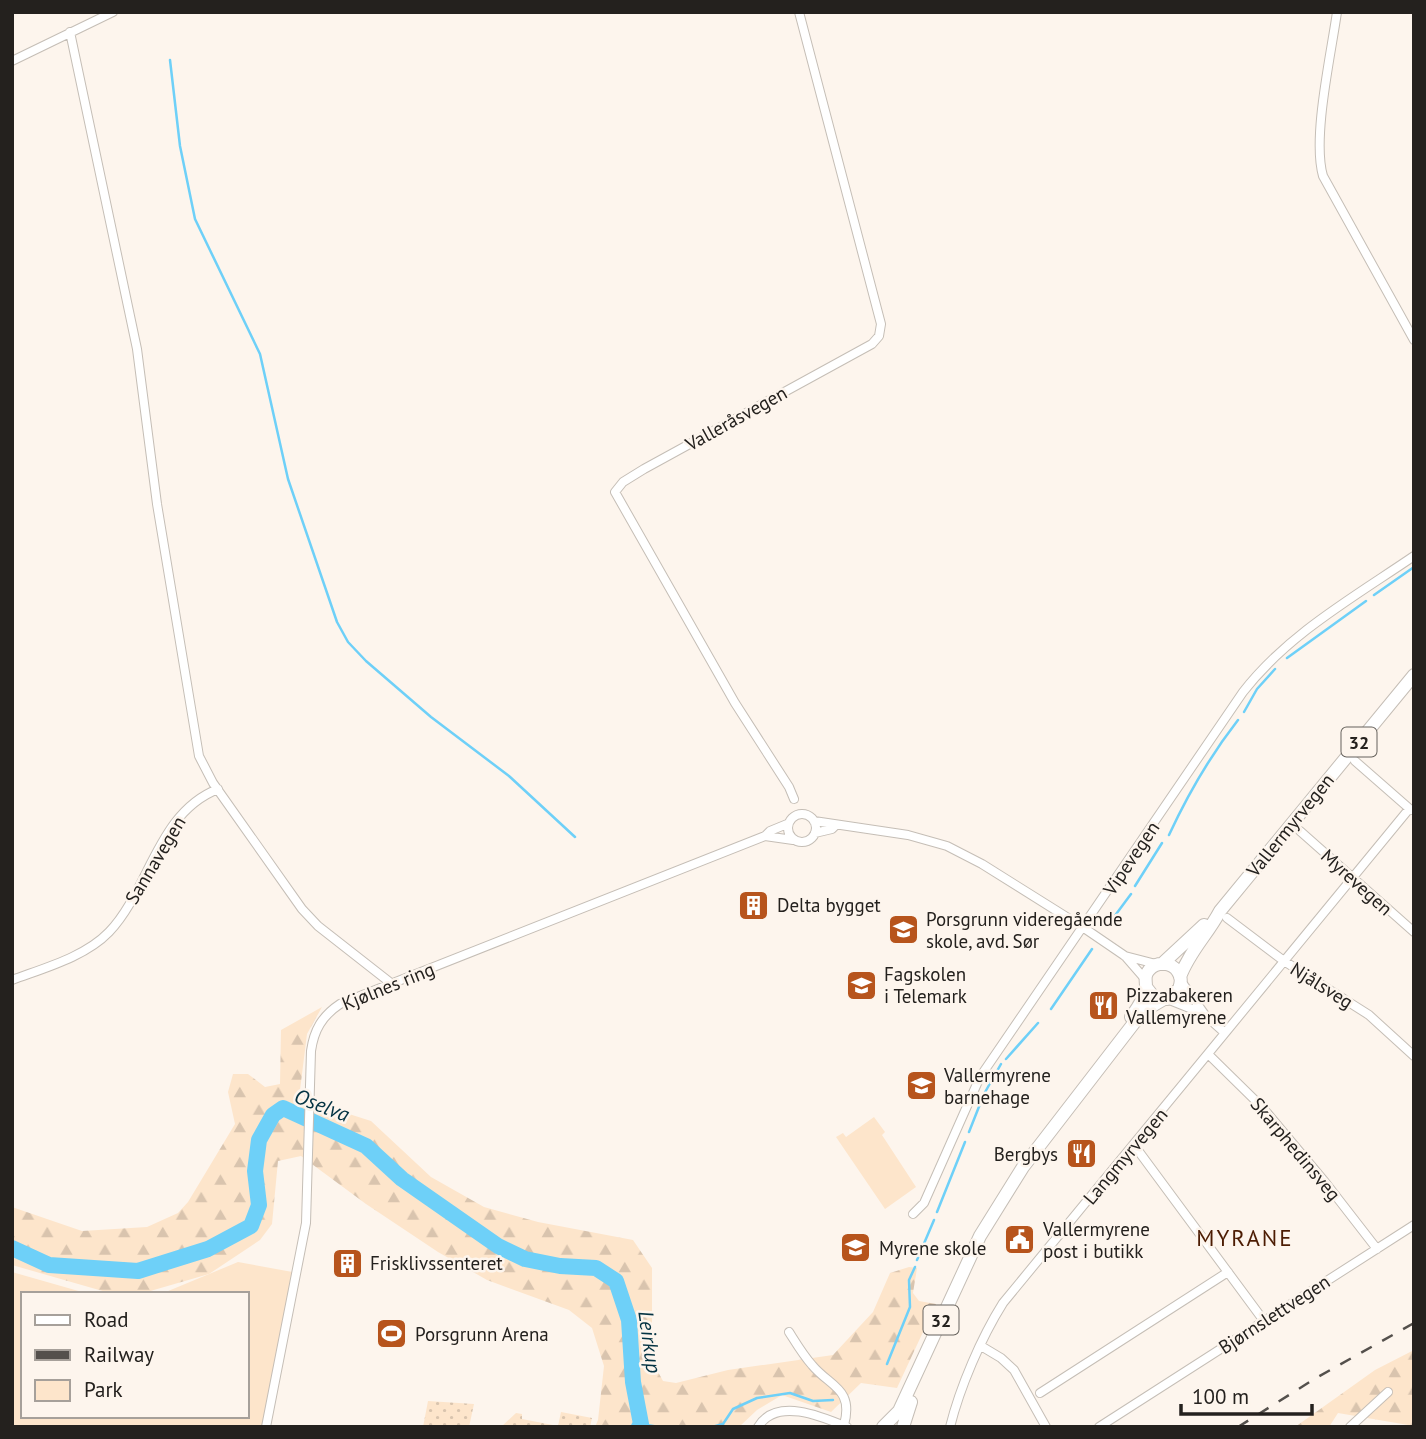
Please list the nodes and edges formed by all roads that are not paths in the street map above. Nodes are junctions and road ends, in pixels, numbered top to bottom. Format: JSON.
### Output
{"nodes":[{"id":1,"x":113,"y":12,"type":"edge"},
{"id":2,"x":799,"y":12,"type":"edge"},
{"id":3,"x":1337,"y":12,"type":"edge"},
{"id":4,"x":70,"y":33,"type":"junction"},
{"id":5,"x":12,"y":61,"type":"edge"},
{"id":6,"x":1414,"y":340,"type":"edge"},
{"id":7,"x":1414,"y":556,"type":"edge"},
{"id":8,"x":1414,"y":675,"type":"edge"},
{"id":9,"x":1355,"y":761,"type":"dead end"},
{"id":10,"x":218,"y":789,"type":"junction"},
{"id":11,"x":794,"y":799,"type":"dead end"},
{"id":12,"x":1412,"y":810,"type":"edge"},
{"id":13,"x":814,"y":821,"type":"junction"},
{"id":14,"x":788,"y":824,"type":"junction"},
{"id":15,"x":836,"y":825,"type":"junction"},
{"id":16,"x":1300,"y":831,"type":"dead end"},
{"id":17,"x":814,"y":833,"type":"junction"},
{"id":18,"x":765,"y":836,"type":"junction"},
{"id":19,"x":793,"y":840,"type":"junction"},
{"id":20,"x":1351,"y":877,"type":"junction"},
{"id":21,"x":1224,"y":915,"type":"junction"},
{"id":22,"x":1084,"y":928,"type":"junction"},
{"id":23,"x":1414,"y":932,"type":"edge"},
{"id":24,"x":1125,"y":956,"type":"junction"},
{"id":25,"x":1284,"y":961,"type":"junction"},
{"id":26,"x":1160,"y":964,"type":"junction"},
{"id":27,"x":1180,"y":979,"type":"junction"},
{"id":28,"x":12,"y":980,"type":"edge"},
{"id":29,"x":1146,"y":983,"type":"junction"},
{"id":30,"x":393,"y":984,"type":"junction"},
{"id":31,"x":1166,"y":999,"type":"junction"},
{"id":32,"x":1205,"y":1015,"type":"junction"},
{"id":33,"x":1225,"y":1033,"type":"junction"},
{"id":34,"x":1209,"y":1055,"type":"junction"},
{"id":35,"x":1414,"y":1056,"type":"edge"},
{"id":36,"x":1055,"y":1123,"type":"junction"},
{"id":37,"x":1134,"y":1145,"type":"junction"},
{"id":38,"x":997,"y":1210,"type":"junction"},
{"id":39,"x":914,"y":1214,"type":"dead end"},
{"id":40,"x":1414,"y":1225,"type":"edge"},
{"id":41,"x":1377,"y":1249,"type":"junction"},
{"id":42,"x":1228,"y":1272,"type":"junction"},
{"id":43,"x":1264,"y":1321,"type":"junction"},
{"id":44,"x":789,"y":1332,"type":"dead end"},
{"id":45,"x":981,"y":1346,"type":"junction"},
{"id":46,"x":1388,"y":1392,"type":"dead end"},
{"id":47,"x":1040,"y":1393,"type":"dead end"},
{"id":48,"x":846,"y":1426,"type":"edge"},
{"id":49,"x":266,"y":1427,"type":"edge"},
{"id":50,"x":758,"y":1427,"type":"edge"},
{"id":51,"x":883,"y":1427,"type":"edge"},
{"id":52,"x":903,"y":1427,"type":"edge"},
{"id":53,"x":950,"y":1427,"type":"edge"},
{"id":54,"x":1046,"y":1427,"type":"edge"},
{"id":55,"x":1099,"y":1427,"type":"edge"},
{"id":56,"x":1350,"y":1427,"type":"edge"}],
"edges":[{"from":1,"to":4,"type":"street"},
{"from":2,"to":11,"type":"street","name":"Valleråsvegen"},
{"from":3,"to":6,"type":"street"},
{"from":4,"to":5,"type":"street"},
{"from":4,"to":10,"type":"street"},
{"from":7,"to":22,"type":"street","name":"Vipevegen"},
{"from":8,"to":21,"type":"main road","name":"Vallermyrvegen","number":"32"},
{"from":9,"to":12,"type":"street"},
{"from":10,"to":28,"type":"street","name":"Sannavegen"},
{"from":10,"to":30,"type":"street"},
{"from":12,"to":20,"type":"street","name":"Langmyrvegen"},
{"from":13,"to":14,"type":"street"},
{"from":13,"to":15,"type":"street"},
{"from":13,"to":17,"type":"street"},
{"from":14,"to":18,"type":"street","name":"Kjølnes ring"},
{"from":14,"to":19,"type":"street"},
{"from":15,"to":17,"type":"street"},
{"from":15,"to":22,"type":"street"},
{"from":16,"to":20,"type":"street","name":"Myrevegen"},
{"from":17,"to":19,"type":"street"},
{"from":18,"to":19,"type":"street","name":"Kjølnes ring"},
{"from":18,"to":30,"type":"street","name":"Kjølnes ring"},
{"from":20,"to":23,"type":"street","name":"Myrevegen"},
{"from":20,"to":25,"type":"street","name":"Langmyrvegen"},
{"from":21,"to":25,"type":"street","name":"Njålsveg"},
{"from":21,"to":26,"type":"main road","name":"Vallermyrvegen","number":"32"},
{"from":21,"to":27,"type":"main road","name":"Vallermyrvegen","number":"32"},
{"from":22,"to":24,"type":"street"},
{"from":22,"to":39,"type":"street","name":"Vipevegen"},
{"from":24,"to":26,"type":"street"},
{"from":24,"to":29,"type":"street"},
{"from":25,"to":33,"type":"street","name":"Langmyrvegen"},
{"from":25,"to":35,"type":"street","name":"Njålsveg"},
{"from":26,"to":27,"type":"main road"},
{"from":26,"to":29,"type":"main road","number":"32"},
{"from":27,"to":31,"type":"main road","number":"32"},
{"from":27,"to":32,"type":"street"},
{"from":29,"to":31,"type":"main road"},
{"from":29,"to":36,"type":"main road","number":"32"},
{"from":30,"to":49,"type":"street","name":"Kjølnes ring"},
{"from":31,"to":32,"type":"street"},
{"from":31,"to":36,"type":"main road","number":"32"},
{"from":32,"to":33,"type":"street"},
{"from":33,"to":34,"type":"street","name":"Langmyrvegen"},
{"from":34,"to":37,"type":"street","name":"Langmyrvegen"},
{"from":34,"to":41,"type":"street","name":"Skarphedinsveg"},
{"from":36,"to":38,"type":"main road","number":"32"},
{"from":37,"to":42,"type":"street"},
{"from":37,"to":45,"type":"street","name":"Langmyrvegen"},
{"from":38,"to":51,"type":"main road","number":"32"},
{"from":38,"to":52,"type":"main road","number":"32"},
{"from":40,"to":41,"type":"street","name":"Bjørnslettvegen"},
{"from":41,"to":43,"type":"street","name":"Bjørnslettvegen"},
{"from":42,"to":43,"type":"street"},
{"from":42,"to":47,"type":"street"},
{"from":43,"to":55,"type":"street","name":"Bjørnslettvegen"},
{"from":44,"to":48,"type":"street"},
{"from":45,"to":53,"type":"street","name":"Langmyrvegen"},
{"from":45,"to":54,"type":"street"},
{"from":46,"to":56,"type":"street"},
{"from":48,"to":50,"type":"street"}]}
